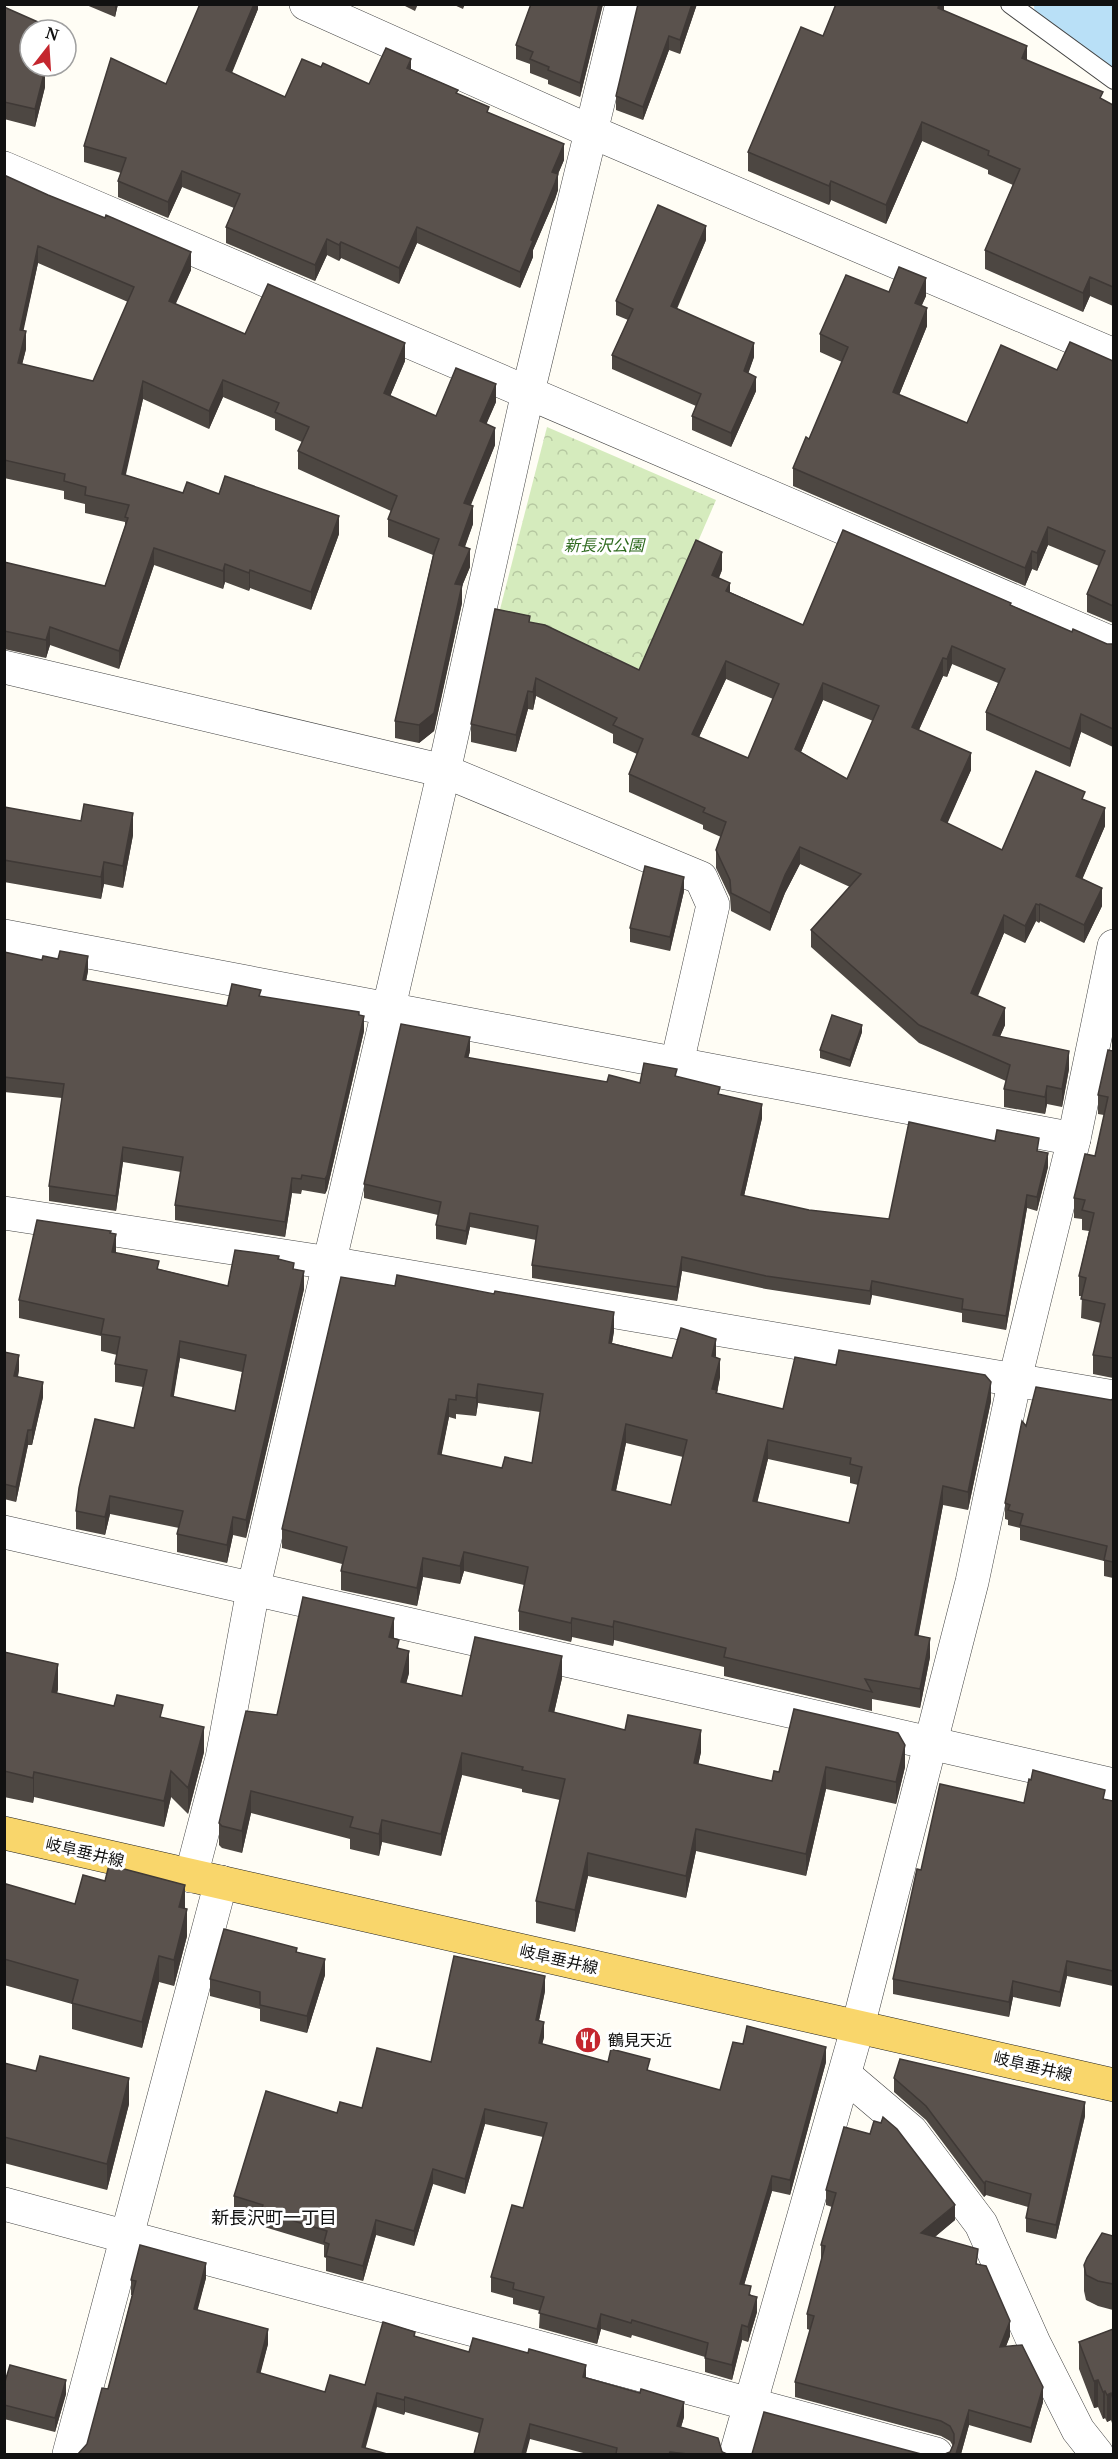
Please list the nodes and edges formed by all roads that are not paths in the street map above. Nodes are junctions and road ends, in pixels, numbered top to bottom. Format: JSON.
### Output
{"nodes":[{"id":1,"x":306,"y":4,"type":"edge"},
{"id":2,"x":622,"y":4,"type":"edge"},
{"id":3,"x":1010,"y":4,"type":"edge"},
{"id":4,"x":1113,"y":80,"type":"edge"},
{"id":5,"x":592,"y":132,"type":"junction"},
{"id":6,"x":4,"y":168,"type":"edge"},
{"id":7,"x":1113,"y":355,"type":"edge"},
{"id":8,"x":528,"y":392,"type":"junction"},
{"id":9,"x":1113,"y":644,"type":"edge"},
{"id":10,"x":4,"y":667,"type":"edge"},
{"id":11,"x":444,"y":771,"type":"junction"},
{"id":12,"x":4,"y":936,"type":"edge"},
{"id":13,"x":1113,"y":946,"type":"edge"},
{"id":14,"x":388,"y":1009,"type":"junction"},
{"id":15,"x":1107,"y":1011,"type":"edge"},
{"id":16,"x":677,"y":1063,"type":"junction"},
{"id":17,"x":1074,"y":1139,"type":"junction"},
{"id":18,"x":4,"y":1213,"type":"edge"},
{"id":19,"x":330,"y":1263,"type":"junction"},
{"id":20,"x":1015,"y":1379,"type":"junction"},
{"id":21,"x":1113,"y":1397,"type":"edge"},
{"id":22,"x":4,"y":1532,"type":"edge"},
{"id":23,"x":253,"y":1590,"type":"junction"},
{"id":24,"x":930,"y":1743,"type":"junction"},
{"id":25,"x":1113,"y":1785,"type":"edge"},
{"id":26,"x":4,"y":1833,"type":"edge"},
{"id":27,"x":206,"y":1879,"type":"junction"},
{"id":28,"x":858,"y":2026,"type":"junction"},
{"id":29,"x":845,"y":2074,"type":"junction"},
{"id":30,"x":1113,"y":2085,"type":"edge"},
{"id":31,"x":4,"y":2204,"type":"edge"},
{"id":32,"x":128,"y":2238,"type":"junction"},
{"id":33,"x":750,"y":2405,"type":"junction"},
{"id":34,"x":69,"y":2454,"type":"edge"},
{"id":35,"x":736,"y":2454,"type":"edge"},
{"id":36,"x":936,"y":2454,"type":"edge"},
{"id":37,"x":1096,"y":2454,"type":"edge"}],
"edges":[{"from":1,"to":5,"type":"street"},
{"from":2,"to":5,"type":"street"},
{"from":3,"to":4,"type":"lane"},
{"from":5,"to":7,"type":"street"},
{"from":5,"to":8,"type":"street"},
{"from":6,"to":8,"type":"street"},
{"from":8,"to":9,"type":"street"},
{"from":8,"to":11,"type":"street"},
{"from":10,"to":11,"type":"street"},
{"from":11,"to":14,"type":"street"},
{"from":11,"to":16,"type":"street"},
{"from":12,"to":14,"type":"street"},
{"from":13,"to":15,"type":"street"},
{"from":14,"to":16,"type":"street"},
{"from":14,"to":19,"type":"street"},
{"from":15,"to":17,"type":"street"},
{"from":16,"to":17,"type":"street"},
{"from":17,"to":20,"type":"street"},
{"from":18,"to":19,"type":"street"},
{"from":19,"to":20,"type":"street"},
{"from":19,"to":23,"type":"street"},
{"from":20,"to":21,"type":"street"},
{"from":20,"to":24,"type":"street"},
{"from":22,"to":23,"type":"street"},
{"from":23,"to":24,"type":"street"},
{"from":23,"to":27,"type":"street"},
{"from":24,"to":25,"type":"street"},
{"from":24,"to":28,"type":"street"},
{"from":26,"to":27,"type":"main road","name":"岐阜垂井線"},
{"from":27,"to":28,"type":"main road","name":"岐阜垂井線"},
{"from":27,"to":32,"type":"street"},
{"from":28,"to":29,"type":"street"},
{"from":28,"to":30,"type":"main road","name":"岐阜垂井線"},
{"from":29,"to":33,"type":"street"},
{"from":29,"to":37,"type":"street"},
{"from":31,"to":32,"type":"street"},
{"from":32,"to":33,"type":"street"},
{"from":32,"to":34,"type":"street"},
{"from":33,"to":35,"type":"street"},
{"from":33,"to":36,"type":"street"}]}
